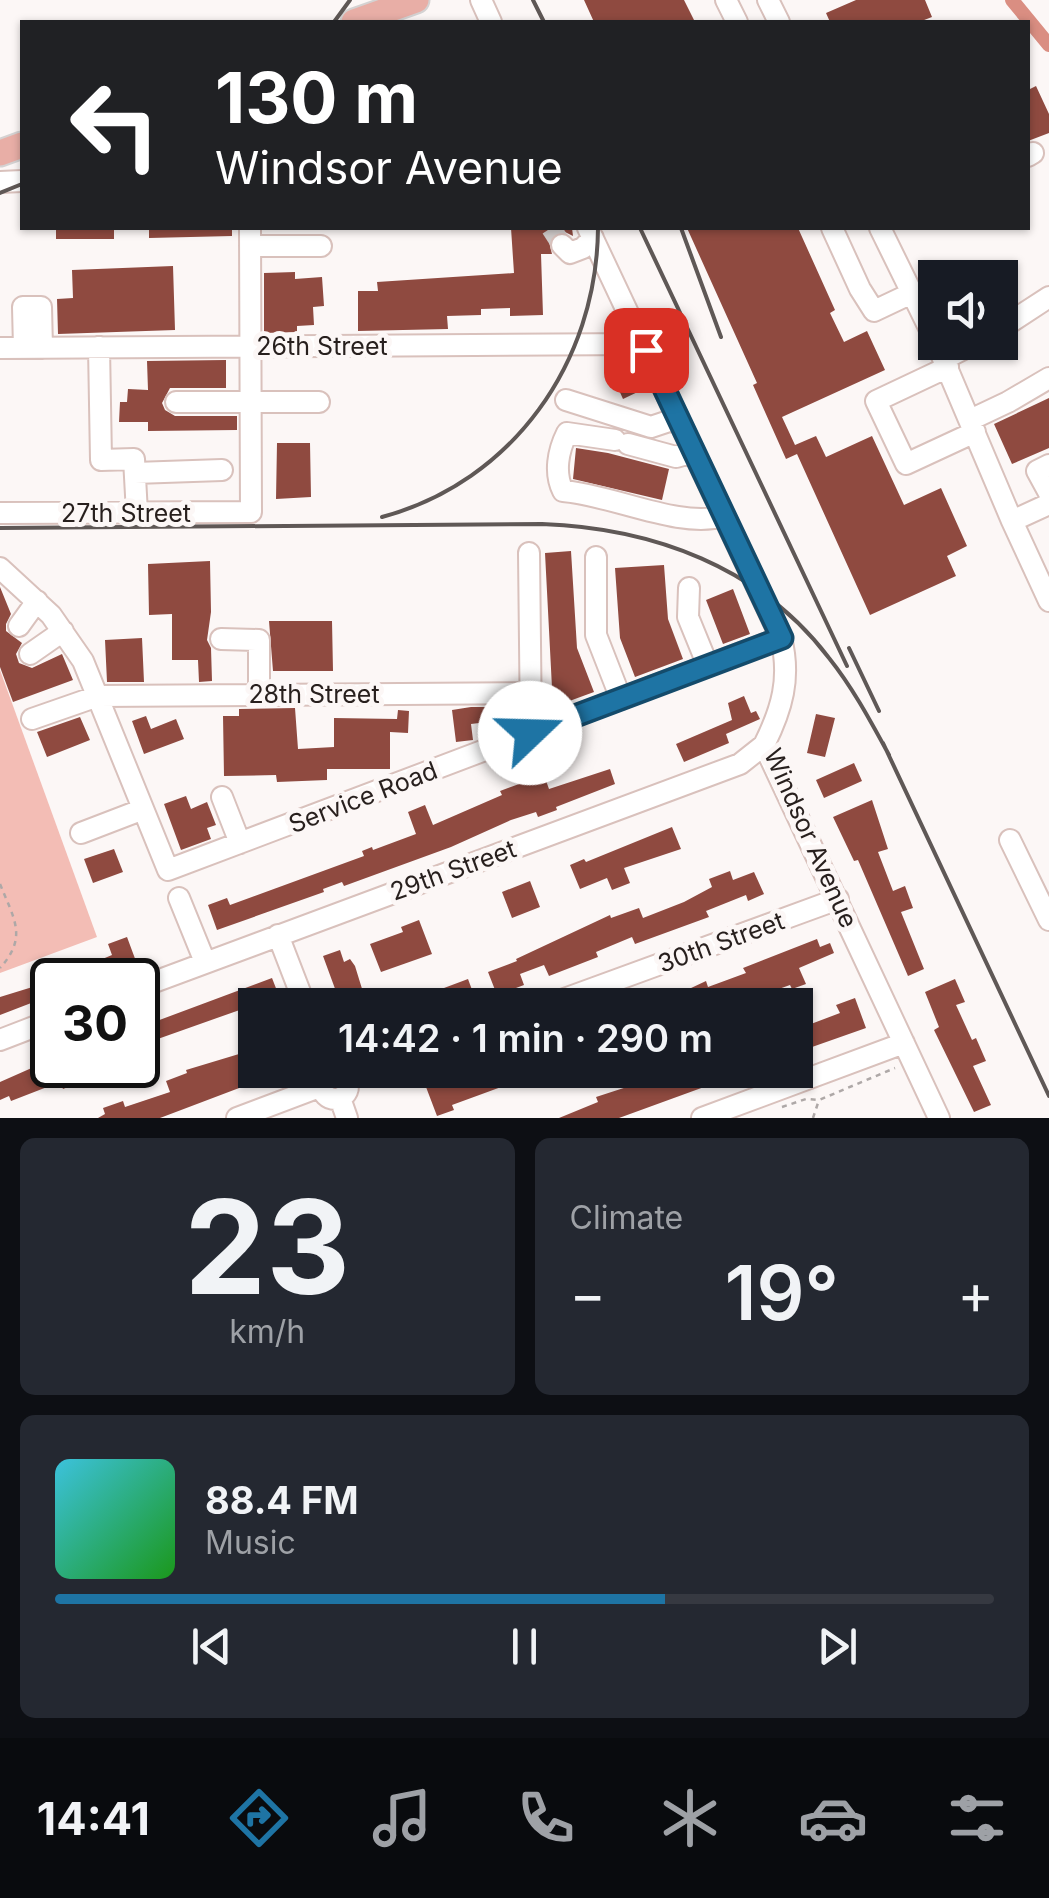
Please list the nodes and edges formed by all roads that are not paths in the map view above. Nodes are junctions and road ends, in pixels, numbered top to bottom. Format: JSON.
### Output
{"nodes":[{"id":1,"x":416,"y":0,"type":"edge"},
{"id":2,"x":360,"y":20,"type":"edge"},
{"id":3,"x":833,"y":230,"type":"edge"},
{"id":4,"x":881,"y":230,"type":"edge"},
{"id":5,"x":591,"y":233,"type":"edge"},
{"id":6,"x":250,"y":237,"type":"edge"},
{"id":7,"x":562,"y":245,"type":"dead end"},
{"id":8,"x":321,"y":246,"type":"dead end"},
{"id":9,"x":912,"y":293,"type":"junction"},
{"id":10,"x":1049,"y":297,"type":"edge"},
{"id":11,"x":918,"y":305,"type":"edge"},
{"id":12,"x":1018,"y":317,"type":"edge"},
{"id":13,"x":643,"y":344,"type":"junction"},
{"id":14,"x":250,"y":346,"type":"junction"},
{"id":15,"x":99,"y":347,"type":"junction"},
{"id":16,"x":0,"y":348,"type":"edge"},
{"id":17,"x":930,"y":360,"type":"edge"},
{"id":18,"x":944,"y":360,"type":"edge"},
{"id":19,"x":1049,"y":378,"type":"edge"},
{"id":20,"x":566,"y":400,"type":"dead end"},
{"id":21,"x":176,"y":402,"type":"dead end"},
{"id":22,"x":250,"y":402,"type":"junction"},
{"id":23,"x":319,"y":402,"type":"dead end"},
{"id":24,"x":678,"y":418,"type":"junction"},
{"id":25,"x":972,"y":426,"type":"junction"},
{"id":26,"x":694,"y":452,"type":"junction"},
{"id":27,"x":1049,"y":466,"type":"edge"},
{"id":28,"x":222,"y":470,"type":"dead end"},
{"id":29,"x":135,"y":473,"type":"junction"},
{"id":30,"x":1049,"y":494,"type":"edge"},
{"id":31,"x":1049,"y":504,"type":"edge"},
{"id":32,"x":0,"y":513,"type":"edge"},
{"id":33,"x":137,"y":513,"type":"junction"},
{"id":34,"x":724,"y":516,"type":"junction"},
{"id":35,"x":1012,"y":521,"type":"junction"},
{"id":36,"x":529,"y":553,"type":"dead end"},
{"id":37,"x":596,"y":557,"type":"dead end"},
{"id":38,"x":0,"y":568,"type":"edge"},
{"id":39,"x":689,"y":588,"type":"dead end"},
{"id":40,"x":1049,"y":600,"type":"edge"},
{"id":41,"x":37,"y":601,"type":"junction"},
{"id":42,"x":19,"y":626,"type":"dead end"},
{"id":43,"x":63,"y":631,"type":"junction"},
{"id":44,"x":782,"y":638,"type":"junction"},
{"id":45,"x":221,"y":640,"type":"dead end"},
{"id":46,"x":30,"y":654,"type":"dead end"},
{"id":47,"x":708,"y":666,"type":"junction"},
{"id":48,"x":530,"y":693,"type":"junction"},
{"id":49,"x":258,"y":694,"type":"junction"},
{"id":50,"x":98,"y":696,"type":"junction"},
{"id":51,"x":621,"y":699,"type":"junction"},
{"id":52,"x":32,"y":720,"type":"dead end"},
{"id":53,"x":530,"y":733,"type":"junction"},
{"id":54,"x":764,"y":745,"type":"junction"},
{"id":55,"x":222,"y":797,"type":"dead end"},
{"id":56,"x":141,"y":810,"type":"junction"},
{"id":57,"x":81,"y":833,"type":"dead end"},
{"id":58,"x":1010,"y":840,"type":"dead end"},
{"id":59,"x":240,"y":843,"type":"junction"},
{"id":60,"x":1040,"y":879,"type":"edge"},
{"id":61,"x":179,"y":898,"type":"dead end"},
{"id":62,"x":838,"y":899,"type":"junction"},
{"id":63,"x":1049,"y":920,"type":"edge"},
{"id":64,"x":278,"y":935,"type":"junction"},
{"id":65,"x":205,"y":962,"type":"junction"},
{"id":66,"x":160,"y":979,"type":"edge"},
{"id":67,"x":298,"y":988,"type":"edge"},
{"id":68,"x":595,"y":988,"type":"edge"},
{"id":69,"x":30,"y":1028,"type":"edge"},
{"id":70,"x":0,"y":1040,"type":"edge"},
{"id":71,"x":901,"y":1052,"type":"junction"},
{"id":72,"x":333,"y":1088,"type":"edge"},
{"id":73,"x":237,"y":1118,"type":"edge"},
{"id":74,"x":702,"y":1118,"type":"edge"},
{"id":75,"x":939,"y":1118,"type":"edge"}],
"edges":[{"from":1,"to":2,"type":"main road"},
{"from":3,"to":9,"type":"street"},
{"from":4,"to":9,"type":"street"},
{"from":5,"to":7,"type":"street"},
{"from":5,"to":13,"type":"street","name":"Windsor Avenue"},
{"from":6,"to":8,"type":"street"},
{"from":6,"to":14,"type":"street"},
{"from":9,"to":11,"type":"street"},
{"from":10,"to":12,"type":"street"},
{"from":13,"to":14,"type":"street","name":"26th Street"},
{"from":13,"to":24,"type":"street","name":"Windsor Avenue"},
{"from":14,"to":15,"type":"street","name":"26th Street"},
{"from":14,"to":22,"type":"street"},
{"from":15,"to":16,"type":"street","name":"26th Street"},
{"from":15,"to":29,"type":"street"},
{"from":17,"to":25,"type":"street"},
{"from":18,"to":25,"type":"street"},
{"from":19,"to":25,"type":"street"},
{"from":20,"to":24,"type":"street"},
{"from":21,"to":22,"type":"street"},
{"from":22,"to":23,"type":"street"},
{"from":22,"to":33,"type":"street","name":"27th Street"},
{"from":24,"to":26,"type":"street","name":"Windsor Avenue"},
{"from":25,"to":35,"type":"street"},
{"from":26,"to":34,"type":"street","name":"Windsor Avenue"},
{"from":26,"to":34,"type":"street"},
{"from":27,"to":30,"type":"street"},
{"from":28,"to":29,"type":"street"},
{"from":29,"to":33,"type":"street"},
{"from":31,"to":35,"type":"street"},
{"from":32,"to":33,"type":"street","name":"27th Street"},
{"from":34,"to":44,"type":"street","name":"Windsor Avenue"},
{"from":35,"to":40,"type":"street"},
{"from":36,"to":48,"type":"street"},
{"from":37,"to":51,"type":"street"},
{"from":38,"to":41,"type":"street"},
{"from":39,"to":47,"type":"street"},
{"from":41,"to":42,"type":"street"},
{"from":41,"to":43,"type":"street"},
{"from":43,"to":46,"type":"street"},
{"from":43,"to":50,"type":"street"},
{"from":44,"to":47,"type":"street","name":"Service Road"},
{"from":44,"to":54,"type":"street","name":"Windsor Avenue"},
{"from":45,"to":49,"type":"street"},
{"from":47,"to":51,"type":"street","name":"Service Road"},
{"from":48,"to":49,"type":"street","name":"28th Street"},
{"from":48,"to":53,"type":"street"},
{"from":49,"to":50,"type":"street","name":"28th Street"},
{"from":50,"to":52,"type":"street","name":"28th Street"},
{"from":50,"to":56,"type":"street"},
{"from":51,"to":53,"type":"street","name":"Service Road"},
{"from":53,"to":59,"type":"street","name":"Service Road"},
{"from":54,"to":62,"type":"street","name":"Windsor Avenue"},
{"from":54,"to":64,"type":"street","name":"29th Street"},
{"from":55,"to":59,"type":"street"},
{"from":56,"to":57,"type":"street"},
{"from":56,"to":59,"type":"street","name":"Service Road"},
{"from":58,"to":60,"type":"street"},
{"from":60,"to":63,"type":"street"},
{"from":61,"to":65,"type":"street"},
{"from":62,"to":68,"type":"street","name":"30th Street"},
{"from":62,"to":71,"type":"street","name":"Windsor Avenue"},
{"from":64,"to":65,"type":"street","name":"29th Street"},
{"from":64,"to":67,"type":"street"},
{"from":65,"to":66,"type":"street","name":"29th Street"},
{"from":69,"to":70,"type":"street"},
{"from":71,"to":74,"type":"street"},
{"from":71,"to":75,"type":"street","name":"Windsor Avenue"},
{"from":72,"to":73,"type":"street"}]}
